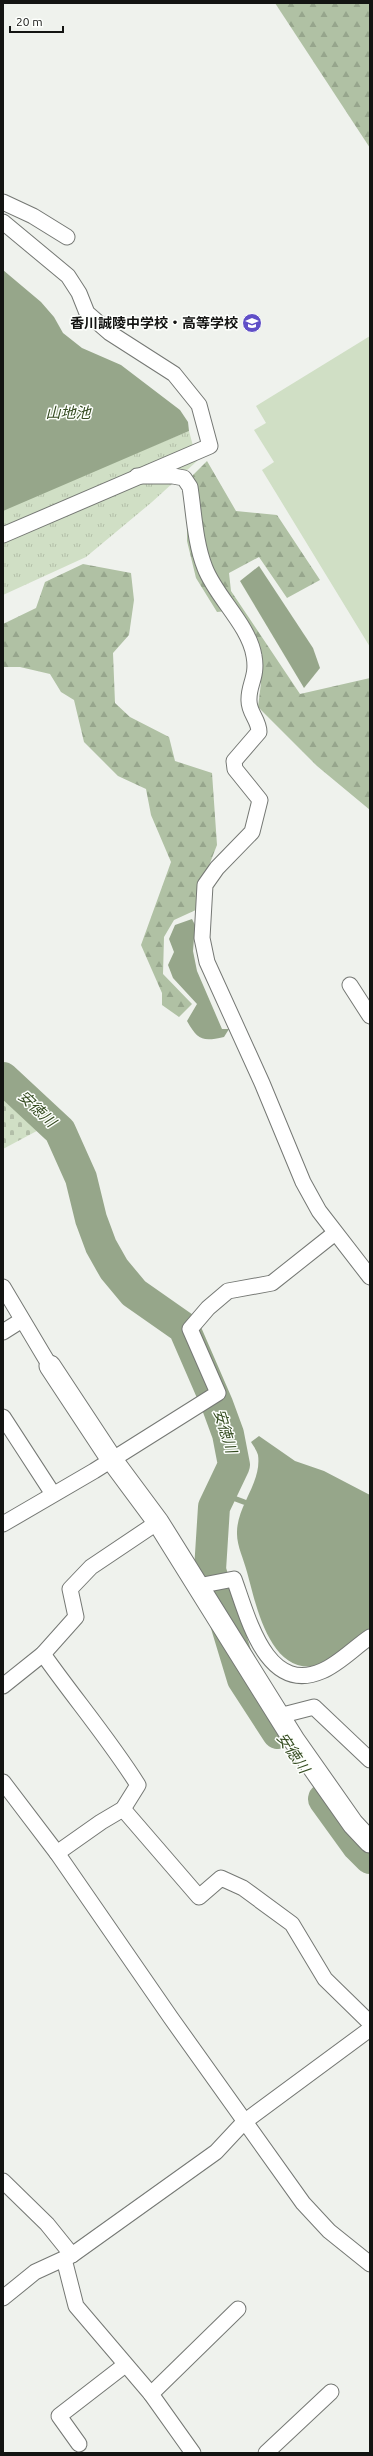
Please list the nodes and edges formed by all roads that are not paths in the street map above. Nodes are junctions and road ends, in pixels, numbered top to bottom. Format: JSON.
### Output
{"nodes":[{"id":1,"x":3,"y":202,"type":"edge"},
{"id":2,"x":3,"y":222,"type":"edge"},
{"id":3,"x":67,"y":237,"type":"dead end"},
{"id":4,"x":137,"y":476,"type":"junction"},
{"id":5,"x":3,"y":535,"type":"edge"},
{"id":6,"x":350,"y":985,"type":"dead end"},
{"id":7,"x":370,"y":1016,"type":"edge"},
{"id":8,"x":336,"y":1233,"type":"junction"},
{"id":9,"x":370,"y":1277,"type":"edge"},
{"id":10,"x":3,"y":1287,"type":"edge"},
{"id":11,"x":22,"y":1320,"type":"junction"},
{"id":12,"x":3,"y":1332,"type":"edge"},
{"id":13,"x":50,"y":1366,"type":"joint"},
{"id":14,"x":3,"y":1417,"type":"edge"},
{"id":15,"x":112,"y":1460,"type":"junction"},
{"id":16,"x":53,"y":1494,"type":"junction"},
{"id":17,"x":158,"y":1522,"type":"junction"},
{"id":18,"x":3,"y":1524,"type":"edge"},
{"id":19,"x":198,"y":1586,"type":"junction"},
{"id":20,"x":370,"y":1637,"type":"edge"},
{"id":21,"x":43,"y":1654,"type":"junction"},
{"id":22,"x":3,"y":1686,"type":"edge"},
{"id":23,"x":279,"y":1716,"type":"junction"},
{"id":24,"x":370,"y":1760,"type":"edge"},
{"id":25,"x":3,"y":1782,"type":"edge"},
{"id":26,"x":122,"y":1809,"type":"junction"},
{"id":27,"x":370,"y":1842,"type":"edge"},
{"id":28,"x":58,"y":1853,"type":"junction"},
{"id":29,"x":370,"y":2023,"type":"edge"},
{"id":30,"x":370,"y":2030,"type":"edge"},
{"id":31,"x":244,"y":2122,"type":"junction"},
{"id":32,"x":3,"y":2181,"type":"edge"},
{"id":33,"x":68,"y":2257,"type":"junction"},
{"id":34,"x":370,"y":2264,"type":"edge"},
{"id":35,"x":3,"y":2298,"type":"edge"},
{"id":36,"x":238,"y":2309,"type":"dead end"},
{"id":37,"x":125,"y":2365,"type":"junction"},
{"id":38,"x":331,"y":2392,"type":"dead end"},
{"id":39,"x":151,"y":2394,"type":"junction"},
{"id":40,"x":79,"y":2444,"type":"dead end"},
{"id":41,"x":193,"y":2453,"type":"edge"},
{"id":42,"x":266,"y":2453,"type":"edge"}],
"edges":[{"from":1,"to":3,"type":"street"},
{"from":2,"to":4,"type":"street"},
{"from":4,"to":5,"type":"street"},
{"from":4,"to":8,"type":"street"},
{"from":6,"to":7,"type":"street"},
{"from":8,"to":9,"type":"street"},
{"from":8,"to":15,"type":"street"},
{"from":10,"to":11,"type":"street"},
{"from":11,"to":12,"type":"street"},
{"from":11,"to":13,"type":"street"},
{"from":13,"to":15,"type":"street"},
{"from":14,"to":16,"type":"street"},
{"from":15,"to":16,"type":"street"},
{"from":15,"to":17,"type":"street"},
{"from":16,"to":18,"type":"street"},
{"from":17,"to":19,"type":"street"},
{"from":17,"to":21,"type":"street"},
{"from":19,"to":20,"type":"street"},
{"from":19,"to":23,"type":"street"},
{"from":21,"to":22,"type":"street"},
{"from":21,"to":26,"type":"street"},
{"from":23,"to":24,"type":"street"},
{"from":23,"to":27,"type":"street"},
{"from":25,"to":28,"type":"street"},
{"from":26,"to":28,"type":"street"},
{"from":26,"to":29,"type":"street"},
{"from":28,"to":31,"type":"street"},
{"from":30,"to":31,"type":"street"},
{"from":31,"to":33,"type":"street"},
{"from":31,"to":34,"type":"street"},
{"from":32,"to":33,"type":"street"},
{"from":33,"to":35,"type":"street"},
{"from":33,"to":37,"type":"street"},
{"from":36,"to":39,"type":"street"},
{"from":37,"to":39,"type":"street"},
{"from":37,"to":40,"type":"street"},
{"from":38,"to":42,"type":"street"},
{"from":39,"to":41,"type":"street"}]}
